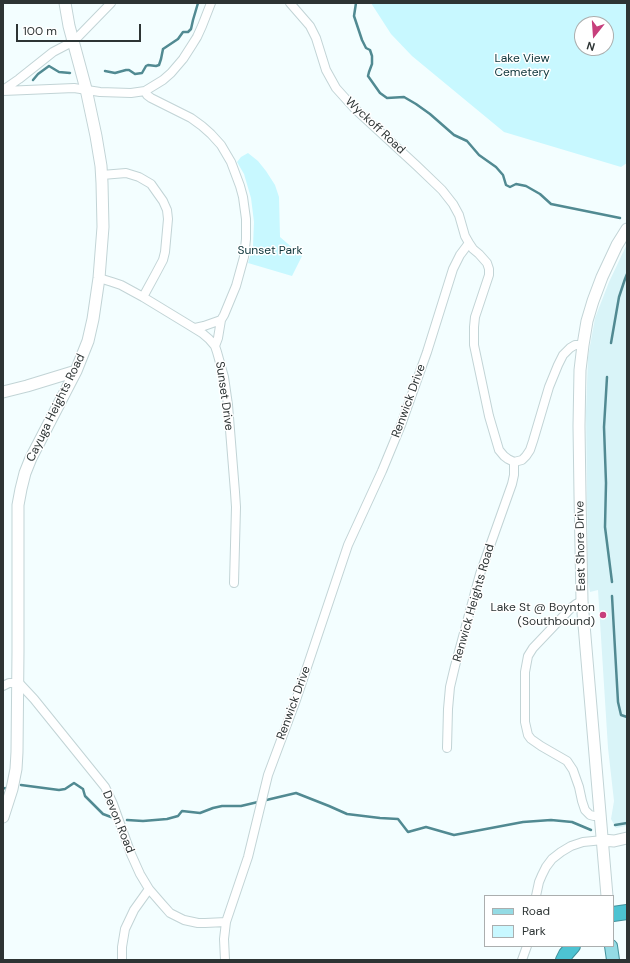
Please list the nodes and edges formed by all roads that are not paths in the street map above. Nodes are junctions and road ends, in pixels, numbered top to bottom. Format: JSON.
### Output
{"nodes":[{"id":1,"x":65,"y":3,"type":"edge"},
{"id":2,"x":110,"y":3,"type":"edge"},
{"id":3,"x":211,"y":3,"type":"edge"},
{"id":4,"x":290,"y":3,"type":"edge"},
{"id":5,"x":74,"y":41,"type":"junction"},
{"id":6,"x":86,"y":90,"type":"junction"},
{"id":7,"x":3,"y":91,"type":"edge"},
{"id":8,"x":145,"y":91,"type":"junction"},
{"id":9,"x":102,"y":175,"type":"junction"},
{"id":10,"x":627,"y":229,"type":"edge"},
{"id":11,"x":469,"y":244,"type":"junction"},
{"id":12,"x":99,"y":278,"type":"junction"},
{"id":13,"x":143,"y":297,"type":"junction"},
{"id":14,"x":220,"y":320,"type":"junction"},
{"id":15,"x":195,"y":328,"type":"junction"},
{"id":16,"x":583,"y":345,"type":"junction"},
{"id":17,"x":215,"y":346,"type":"junction"},
{"id":18,"x":76,"y":371,"type":"junction"},
{"id":19,"x":3,"y":392,"type":"edge"},
{"id":20,"x":514,"y":462,"type":"junction"},
{"id":21,"x":234,"y":583,"type":"dead end"},
{"id":22,"x":582,"y":601,"type":"junction"},
{"id":23,"x":18,"y":683,"type":"junction"},
{"id":24,"x":3,"y":686,"type":"edge"},
{"id":25,"x":447,"y":748,"type":"dead end"},
{"id":26,"x":601,"y":816,"type":"junction"},
{"id":27,"x":3,"y":817,"type":"edge"},
{"id":28,"x":627,"y":838,"type":"edge"},
{"id":29,"x":602,"y":840,"type":"junction"},
{"id":30,"x":149,"y":889,"type":"junction"},
{"id":31,"x":536,"y":895,"type":"edge"},
{"id":32,"x":607,"y":895,"type":"edge"},
{"id":33,"x":627,"y":912,"type":"edge"},
{"id":34,"x":614,"y":914,"type":"edge"},
{"id":35,"x":226,"y":922,"type":"junction"},
{"id":36,"x":527,"y":947,"type":"edge"},
{"id":37,"x":572,"y":947,"type":"edge"},
{"id":38,"x":611,"y":947,"type":"edge"},
{"id":39,"x":122,"y":960,"type":"edge"},
{"id":40,"x":226,"y":960,"type":"edge"},
{"id":41,"x":522,"y":960,"type":"edge"},
{"id":42,"x":563,"y":960,"type":"edge"},
{"id":43,"x":613,"y":960,"type":"edge"}],
"edges":[{"from":1,"to":5,"type":"street","name":"Cayuga Heights Road"},
{"from":2,"to":5,"type":"street"},
{"from":3,"to":8,"type":"street"},
{"from":4,"to":11,"type":"street","name":"Wyckoff Road"},
{"from":5,"to":6,"type":"street","name":"Cayuga Heights Road"},
{"from":5,"to":7,"type":"street"},
{"from":6,"to":7,"type":"street"},
{"from":6,"to":8,"type":"street"},
{"from":6,"to":9,"type":"street","name":"Cayuga Heights Road"},
{"from":8,"to":14,"type":"street"},
{"from":9,"to":12,"type":"street","name":"Cayuga Heights Road"},
{"from":9,"to":13,"type":"street"},
{"from":10,"to":16,"type":"street","name":"East Shore Drive"},
{"from":11,"to":20,"type":"street"},
{"from":11,"to":35,"type":"street","name":"Renwick Drive"},
{"from":12,"to":13,"type":"street","name":"Sunset Drive"},
{"from":12,"to":18,"type":"street","name":"Cayuga Heights Road"},
{"from":13,"to":15,"type":"street","name":"Sunset Drive"},
{"from":14,"to":15,"type":"street"},
{"from":14,"to":17,"type":"street"},
{"from":15,"to":17,"type":"street","name":"Sunset Drive"},
{"from":16,"to":20,"type":"street"},
{"from":16,"to":22,"type":"street","name":"East Shore Drive"},
{"from":17,"to":21,"type":"street","name":"Sunset Drive"},
{"from":18,"to":19,"type":"street"},
{"from":18,"to":23,"type":"street","name":"Cayuga Heights Road"},
{"from":20,"to":25,"type":"street","name":"Renwick Heights Road"},
{"from":22,"to":26,"type":"street","name":"East Shore Drive"},
{"from":22,"to":26,"type":"street"},
{"from":23,"to":24,"type":"street"},
{"from":23,"to":27,"type":"street","name":"Cayuga Heights Road"},
{"from":23,"to":30,"type":"street","name":"Devon Road"},
{"from":26,"to":29,"type":"street","name":"East Shore Drive"},
{"from":28,"to":29,"type":"street"},
{"from":29,"to":31,"type":"street"},
{"from":29,"to":32,"type":"street","name":"East Shore Drive"},
{"from":30,"to":35,"type":"street","name":"Devon Road"},
{"from":30,"to":39,"type":"street"},
{"from":33,"to":34,"type":"highway"},
{"from":35,"to":40,"type":"street","name":"Renwick Drive"},
{"from":36,"to":41,"type":"street"},
{"from":37,"to":42,"type":"highway"},
{"from":38,"to":43,"type":"main road"}]}
